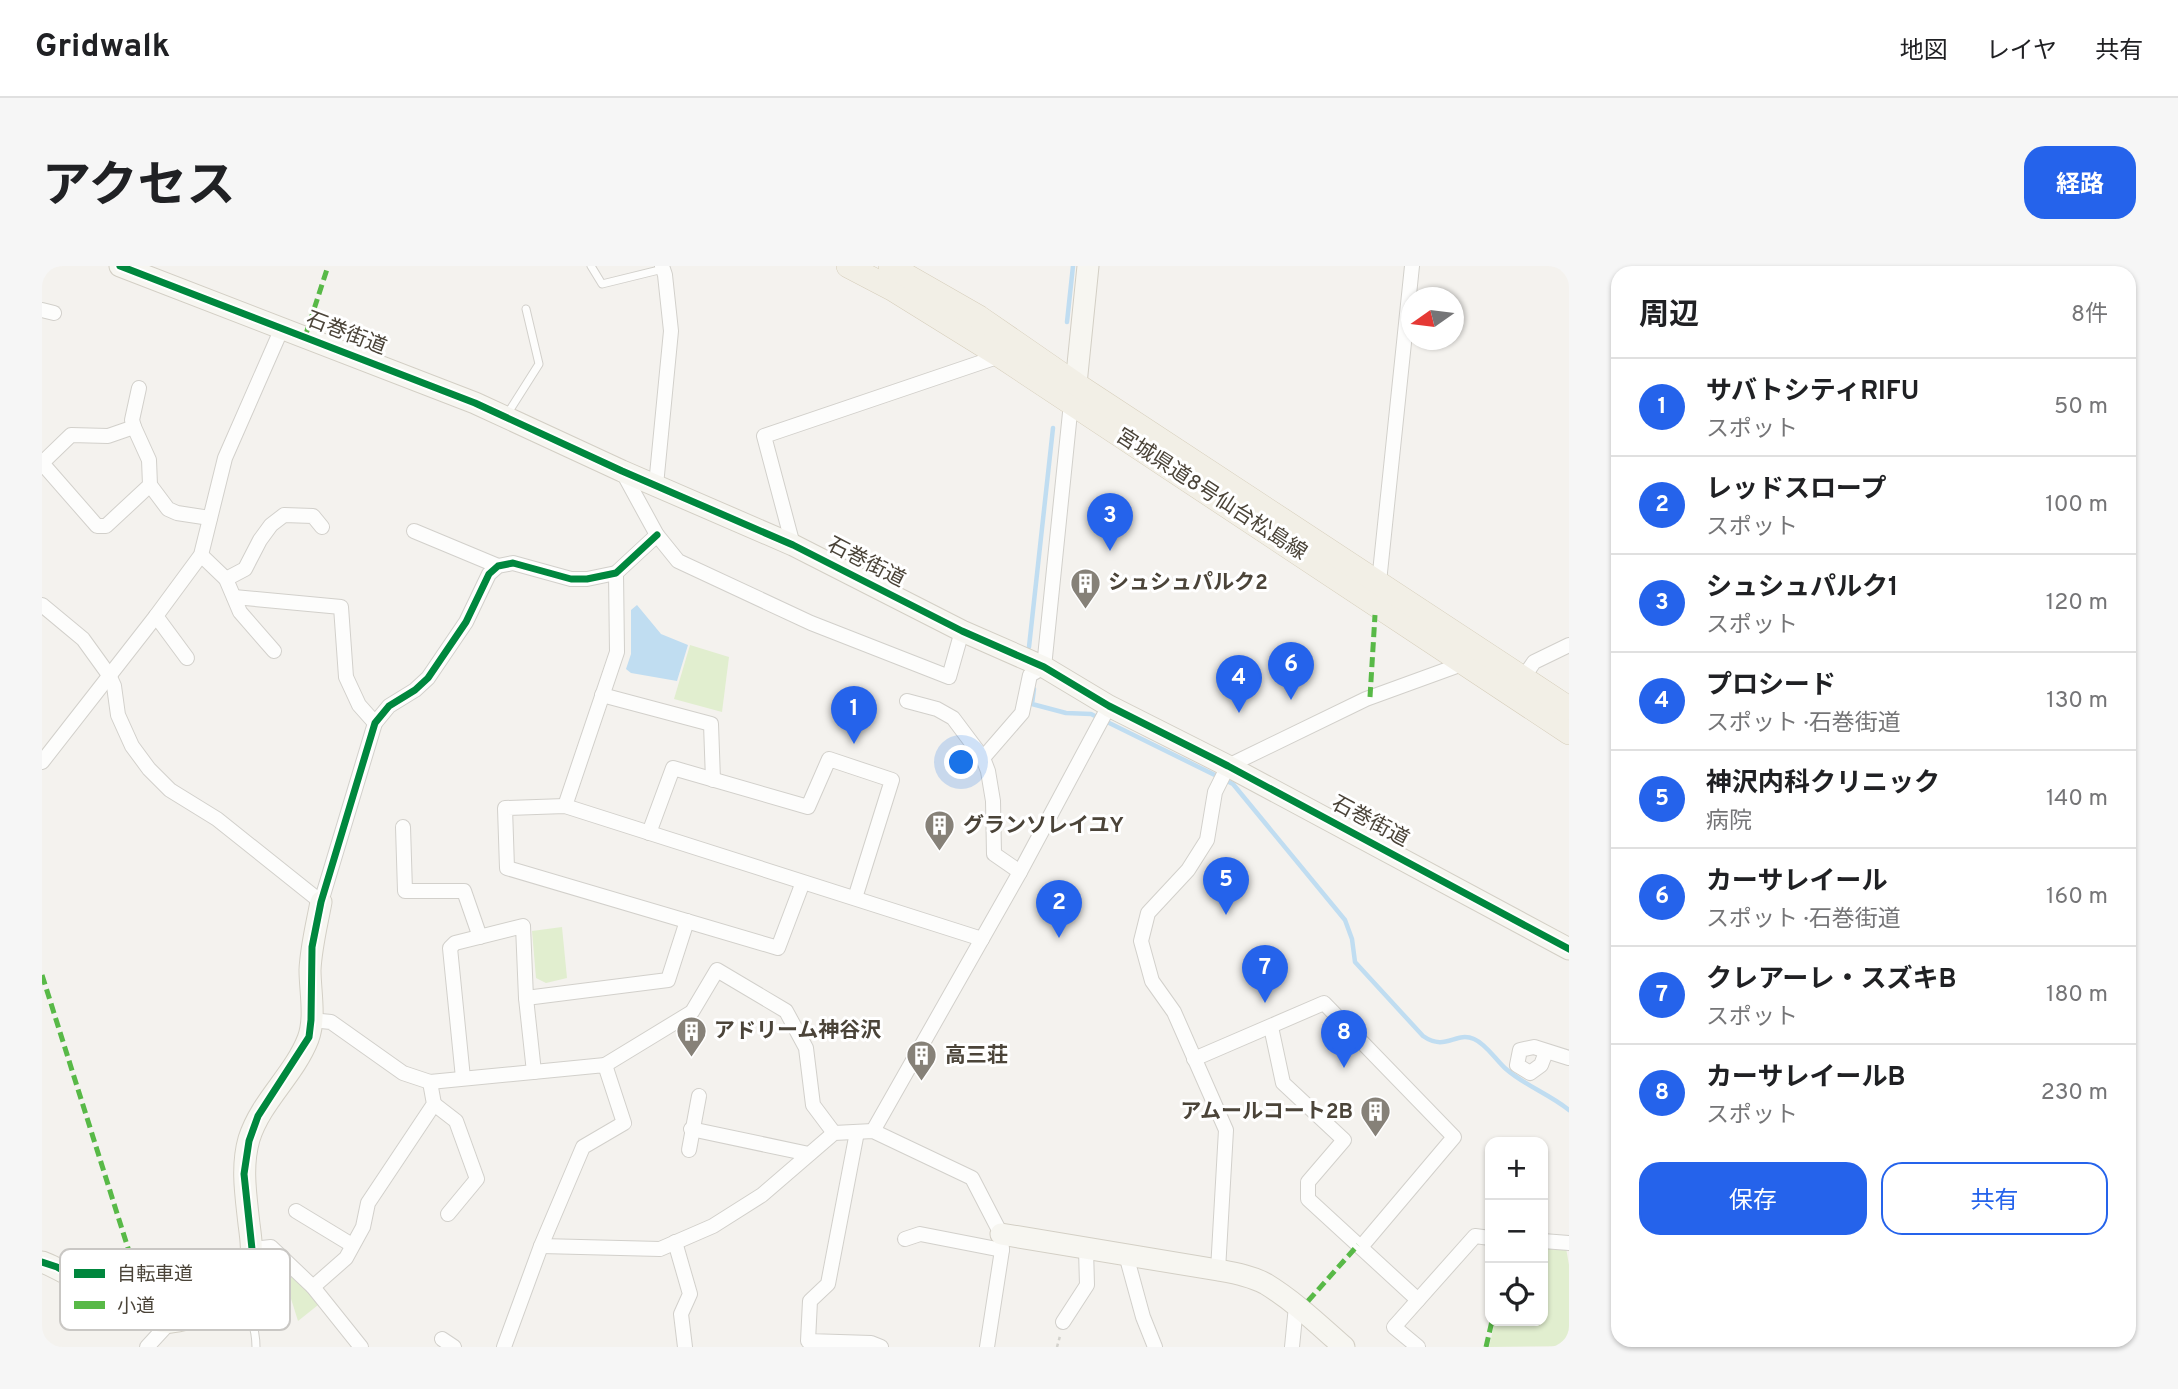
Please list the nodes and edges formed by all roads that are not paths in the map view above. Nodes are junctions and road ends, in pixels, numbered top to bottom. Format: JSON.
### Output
{"nodes":[{"id":1,"x":120,"y":266,"type":"edge"},
{"id":2,"x":591,"y":266,"type":"edge"},
{"id":3,"x":848,"y":266,"type":"edge"},
{"id":4,"x":890,"y":266,"type":"edge"},
{"id":5,"x":1088,"y":266,"type":"edge"},
{"id":6,"x":1412,"y":266,"type":"edge"},
{"id":7,"x":663,"y":268,"type":"edge"},
{"id":8,"x":526,"y":309,"type":"dead end"},
{"id":9,"x":282,"y":328,"type":"junction"},
{"id":10,"x":1000,"y":356,"type":"junction"},
{"id":11,"x":139,"y":388,"type":"dead end"},
{"id":12,"x":1073,"y":394,"type":"junction"},
{"id":13,"x":506,"y":418,"type":"junction"},
{"id":14,"x":134,"y":427,"type":"junction"},
{"id":15,"x":622,"y":471,"type":"junction"},
{"id":16,"x":150,"y":485,"type":"junction"},
{"id":17,"x":656,"y":485,"type":"junction"},
{"id":18,"x":210,"y":518,"type":"junction"},
{"id":19,"x":322,"y":527,"type":"dead end"},
{"id":20,"x":414,"y":531,"type":"dead end"},
{"id":21,"x":657,"y":535,"type":"junction"},
{"id":22,"x":793,"y":545,"type":"junction"},
{"id":23,"x":201,"y":555,"type":"junction"},
{"id":24,"x":498,"y":566,"type":"junction"},
{"id":25,"x":616,"y":573,"type":"junction"},
{"id":26,"x":226,"y":579,"type":"junction"},
{"id":27,"x":1380,"y":582,"type":"junction"},
{"id":28,"x":234,"y":597,"type":"junction"},
{"id":29,"x":42,"y":605,"type":"edge"},
{"id":30,"x":156,"y":616,"type":"junction"},
{"id":31,"x":962,"y":631,"type":"junction"},
{"id":32,"x":1569,"y":645,"type":"edge"},
{"id":33,"x":274,"y":651,"type":"dead end"},
{"id":34,"x":187,"y":658,"type":"dead end"},
{"id":35,"x":1465,"y":663,"type":"junction"},
{"id":36,"x":1044,"y":667,"type":"junction"},
{"id":37,"x":109,"y":675,"type":"junction"},
{"id":38,"x":1523,"y":678,"type":"junction"},
{"id":39,"x":602,"y":695,"type":"junction"},
{"id":40,"x":907,"y":701,"type":"dead end"},
{"id":41,"x":1108,"y":708,"type":"junction"},
{"id":42,"x":1569,"y":708,"type":"edge"},
{"id":43,"x":375,"y":723,"type":"junction"},
{"id":44,"x":1569,"y":733,"type":"edge"},
{"id":45,"x":983,"y":758,"type":"junction"},
{"id":46,"x":42,"y":762,"type":"edge"},
{"id":47,"x":1227,"y":768,"type":"junction"},
{"id":48,"x":713,"y":780,"type":"junction"},
{"id":49,"x":565,"y":806,"type":"junction"},
{"id":50,"x":403,"y":827,"type":"dead end"},
{"id":51,"x":649,"y":833,"type":"junction"},
{"id":52,"x":1020,"y":872,"type":"junction"},
{"id":53,"x":803,"y":882,"type":"junction"},
{"id":54,"x":855,"y":898,"type":"junction"},
{"id":55,"x":321,"y":902,"type":"junction"},
{"id":56,"x":687,"y":921,"type":"junction"},
{"id":57,"x":480,"y":937,"type":"junction"},
{"id":58,"x":982,"y":939,"type":"junction"},
{"id":59,"x":1569,"y":949,"type":"edge"},
{"id":60,"x":526,"y":998,"type":"junction"},
{"id":61,"x":311,"y":1020,"type":"junction"},
{"id":62,"x":1271,"y":1027,"type":"junction"},
{"id":63,"x":1546,"y":1052,"type":"dead end"},
{"id":64,"x":1569,"y":1058,"type":"edge"},
{"id":65,"x":1194,"y":1059,"type":"junction"},
{"id":66,"x":605,"y":1065,"type":"junction"},
{"id":67,"x":534,"y":1072,"type":"junction"},
{"id":68,"x":463,"y":1079,"type":"junction"},
{"id":69,"x":430,"y":1082,"type":"junction"},
{"id":70,"x":699,"y":1096,"type":"dead end"},
{"id":71,"x":434,"y":1104,"type":"junction"},
{"id":72,"x":691,"y":1129,"type":"junction"},
{"id":73,"x":873,"y":1131,"type":"junction"},
{"id":74,"x":857,"y":1132,"type":"junction"},
{"id":75,"x":834,"y":1133,"type":"junction"},
{"id":76,"x":689,"y":1150,"type":"dead end"},
{"id":77,"x":809,"y":1154,"type":"junction"},
{"id":78,"x":296,"y":1211,"type":"dead end"},
{"id":79,"x":448,"y":1214,"type":"dead end"},
{"id":80,"x":1485,"y":1238,"type":"edge"},
{"id":81,"x":905,"y":1239,"type":"dead end"},
{"id":82,"x":1548,"y":1241,"type":"edge"},
{"id":83,"x":676,"y":1242,"type":"junction"},
{"id":84,"x":1001,"y":1242,"type":"junction"},
{"id":85,"x":1569,"y":1243,"type":"edge"},
{"id":86,"x":352,"y":1245,"type":"junction"},
{"id":87,"x":541,"y":1246,"type":"junction"},
{"id":88,"x":1361,"y":1247,"type":"junction"},
{"id":89,"x":252,"y":1249,"type":"joint"},
{"id":90,"x":273,"y":1249,"type":"edge"},
{"id":91,"x":1086,"y":1249,"type":"junction"},
{"id":92,"x":1126,"y":1255,"type":"junction"},
{"id":93,"x":42,"y":1262,"type":"edge"},
{"id":94,"x":290,"y":1265,"type":"edge"},
{"id":95,"x":60,"y":1269,"type":"edge"},
{"id":96,"x":1218,"y":1269,"type":"junction"},
{"id":97,"x":313,"y":1287,"type":"junction"},
{"id":98,"x":1418,"y":1300,"type":"junction"},
{"id":99,"x":1296,"y":1306,"type":"junction"},
{"id":100,"x":1063,"y":1322,"type":"dead end"},
{"id":101,"x":163,"y":1330,"type":"edge"},
{"id":102,"x":147,"y":1347,"type":"edge"},
{"id":103,"x":361,"y":1347,"type":"edge"},
{"id":104,"x":504,"y":1347,"type":"edge"},
{"id":105,"x":685,"y":1347,"type":"edge"},
{"id":106,"x":881,"y":1347,"type":"edge"},
{"id":107,"x":987,"y":1347,"type":"edge"},
{"id":108,"x":1155,"y":1347,"type":"edge"},
{"id":109,"x":1292,"y":1347,"type":"edge"},
{"id":110,"x":1344,"y":1347,"type":"edge"},
{"id":111,"x":1418,"y":1347,"type":"edge"}],
"edges":[{"from":1,"to":9,"type":"street","name":"石巻街道"},
{"from":2,"to":7,"type":"lane"},
{"from":3,"to":10,"type":"main road","name":"宮城県道8号仙台松島線"},
{"from":4,"to":12,"type":"main road","name":"宮城県道8号仙台松島線"},
{"from":5,"to":12,"type":"street"},
{"from":6,"to":27,"type":"street"},
{"from":7,"to":17,"type":"street"},
{"from":8,"to":13,"type":"lane"},
{"from":9,"to":13,"type":"street","name":"石巻街道"},
{"from":9,"to":18,"type":"street"},
{"from":10,"to":12,"type":"main road","name":"宮城県道8号仙台松島線"},
{"from":10,"to":22,"type":"street"},
{"from":11,"to":14,"type":"street"},
{"from":12,"to":27,"type":"main road","name":"宮城県道8号仙台松島線"},
{"from":12,"to":35,"type":"main road","name":"宮城県道8号仙台松島線"},
{"from":12,"to":36,"type":"street"},
{"from":13,"to":15,"type":"street","name":"石巻街道"},
{"from":14,"to":16,"type":"street"},
{"from":14,"to":16,"type":"street"},
{"from":15,"to":17,"type":"street","name":"石巻街道"},
{"from":15,"to":21,"type":"street"},
{"from":16,"to":18,"type":"street"},
{"from":17,"to":22,"type":"street","name":"石巻街道"},
{"from":18,"to":23,"type":"street"},
{"from":19,"to":26,"type":"street"},
{"from":20,"to":24,"type":"street"},
{"from":21,"to":25,"type":"street"},
{"from":21,"to":31,"type":"street"},
{"from":22,"to":31,"type":"street","name":"石巻街道"},
{"from":23,"to":26,"type":"street"},
{"from":23,"to":30,"type":"street"},
{"from":24,"to":25,"type":"street"},
{"from":24,"to":43,"type":"street"},
{"from":25,"to":39,"type":"street"},
{"from":26,"to":28,"type":"street"},
{"from":27,"to":38,"type":"main road","name":"宮城県道8号仙台松島線"},
{"from":28,"to":33,"type":"street"},
{"from":28,"to":43,"type":"street"},
{"from":29,"to":37,"type":"street"},
{"from":30,"to":34,"type":"street"},
{"from":30,"to":37,"type":"street"},
{"from":31,"to":36,"type":"street","name":"石巻街道"},
{"from":32,"to":38,"type":"street"},
{"from":35,"to":44,"type":"main road","name":"宮城県道8号仙台松島線"},
{"from":35,"to":47,"type":"street"},
{"from":36,"to":41,"type":"street","name":"石巻街道"},
{"from":36,"to":45,"type":"street"},
{"from":37,"to":46,"type":"street"},
{"from":37,"to":55,"type":"street"},
{"from":38,"to":42,"type":"main road","name":"宮城県道8号仙台松島線"},
{"from":39,"to":48,"type":"street"},
{"from":39,"to":49,"type":"street"},
{"from":40,"to":45,"type":"street"},
{"from":41,"to":47,"type":"street","name":"石巻街道"},
{"from":41,"to":52,"type":"street"},
{"from":43,"to":55,"type":"street"},
{"from":45,"to":52,"type":"street"},
{"from":47,"to":59,"type":"street","name":"石巻街道"},
{"from":47,"to":65,"type":"street"},
{"from":48,"to":51,"type":"street"},
{"from":48,"to":54,"type":"street"},
{"from":49,"to":51,"type":"street"},
{"from":49,"to":56,"type":"street"},
{"from":50,"to":57,"type":"street"},
{"from":51,"to":53,"type":"street"},
{"from":52,"to":58,"type":"street"},
{"from":53,"to":54,"type":"street"},
{"from":53,"to":56,"type":"street"},
{"from":54,"to":58,"type":"street"},
{"from":55,"to":61,"type":"street"},
{"from":56,"to":60,"type":"street"},
{"from":57,"to":60,"type":"street"},
{"from":57,"to":68,"type":"street"},
{"from":58,"to":73,"type":"street"},
{"from":60,"to":67,"type":"street"},
{"from":61,"to":69,"type":"street"},
{"from":61,"to":89,"type":"street"},
{"from":62,"to":65,"type":"street"},
{"from":62,"to":88,"type":"street"},
{"from":62,"to":88,"type":"street"},
{"from":63,"to":64,"type":"street"},
{"from":65,"to":96,"type":"street"},
{"from":66,"to":67,"type":"street"},
{"from":66,"to":75,"type":"street"},
{"from":66,"to":87,"type":"street"},
{"from":67,"to":68,"type":"street"},
{"from":68,"to":69,"type":"street"},
{"from":69,"to":71,"type":"street"},
{"from":70,"to":72,"type":"street"},
{"from":71,"to":79,"type":"street"},
{"from":71,"to":86,"type":"street"},
{"from":72,"to":76,"type":"street"},
{"from":72,"to":77,"type":"street"},
{"from":73,"to":74,"type":"street"},
{"from":73,"to":84,"type":"street"},
{"from":74,"to":75,"type":"street"},
{"from":74,"to":106,"type":"street"},
{"from":75,"to":77,"type":"street"},
{"from":77,"to":83,"type":"street"},
{"from":78,"to":86,"type":"street"},
{"from":80,"to":98,"type":"street"},
{"from":81,"to":84,"type":"street"},
{"from":82,"to":85,"type":"street"},
{"from":83,"to":87,"type":"street"},
{"from":83,"to":105,"type":"street"},
{"from":84,"to":91,"type":"street"},
{"from":84,"to":107,"type":"street"},
{"from":86,"to":97,"type":"street"},
{"from":87,"to":104,"type":"street"},
{"from":88,"to":98,"type":"street"},
{"from":89,"to":90,"type":"street"},
{"from":91,"to":92,"type":"street"},
{"from":91,"to":100,"type":"street"},
{"from":92,"to":96,"type":"street"},
{"from":92,"to":108,"type":"street"},
{"from":93,"to":95,"type":"street"},
{"from":94,"to":97,"type":"street"},
{"from":96,"to":99,"type":"street"},
{"from":97,"to":103,"type":"street"},
{"from":98,"to":111,"type":"street"},
{"from":99,"to":109,"type":"street"},
{"from":99,"to":110,"type":"street"},
{"from":101,"to":102,"type":"street"}]}
